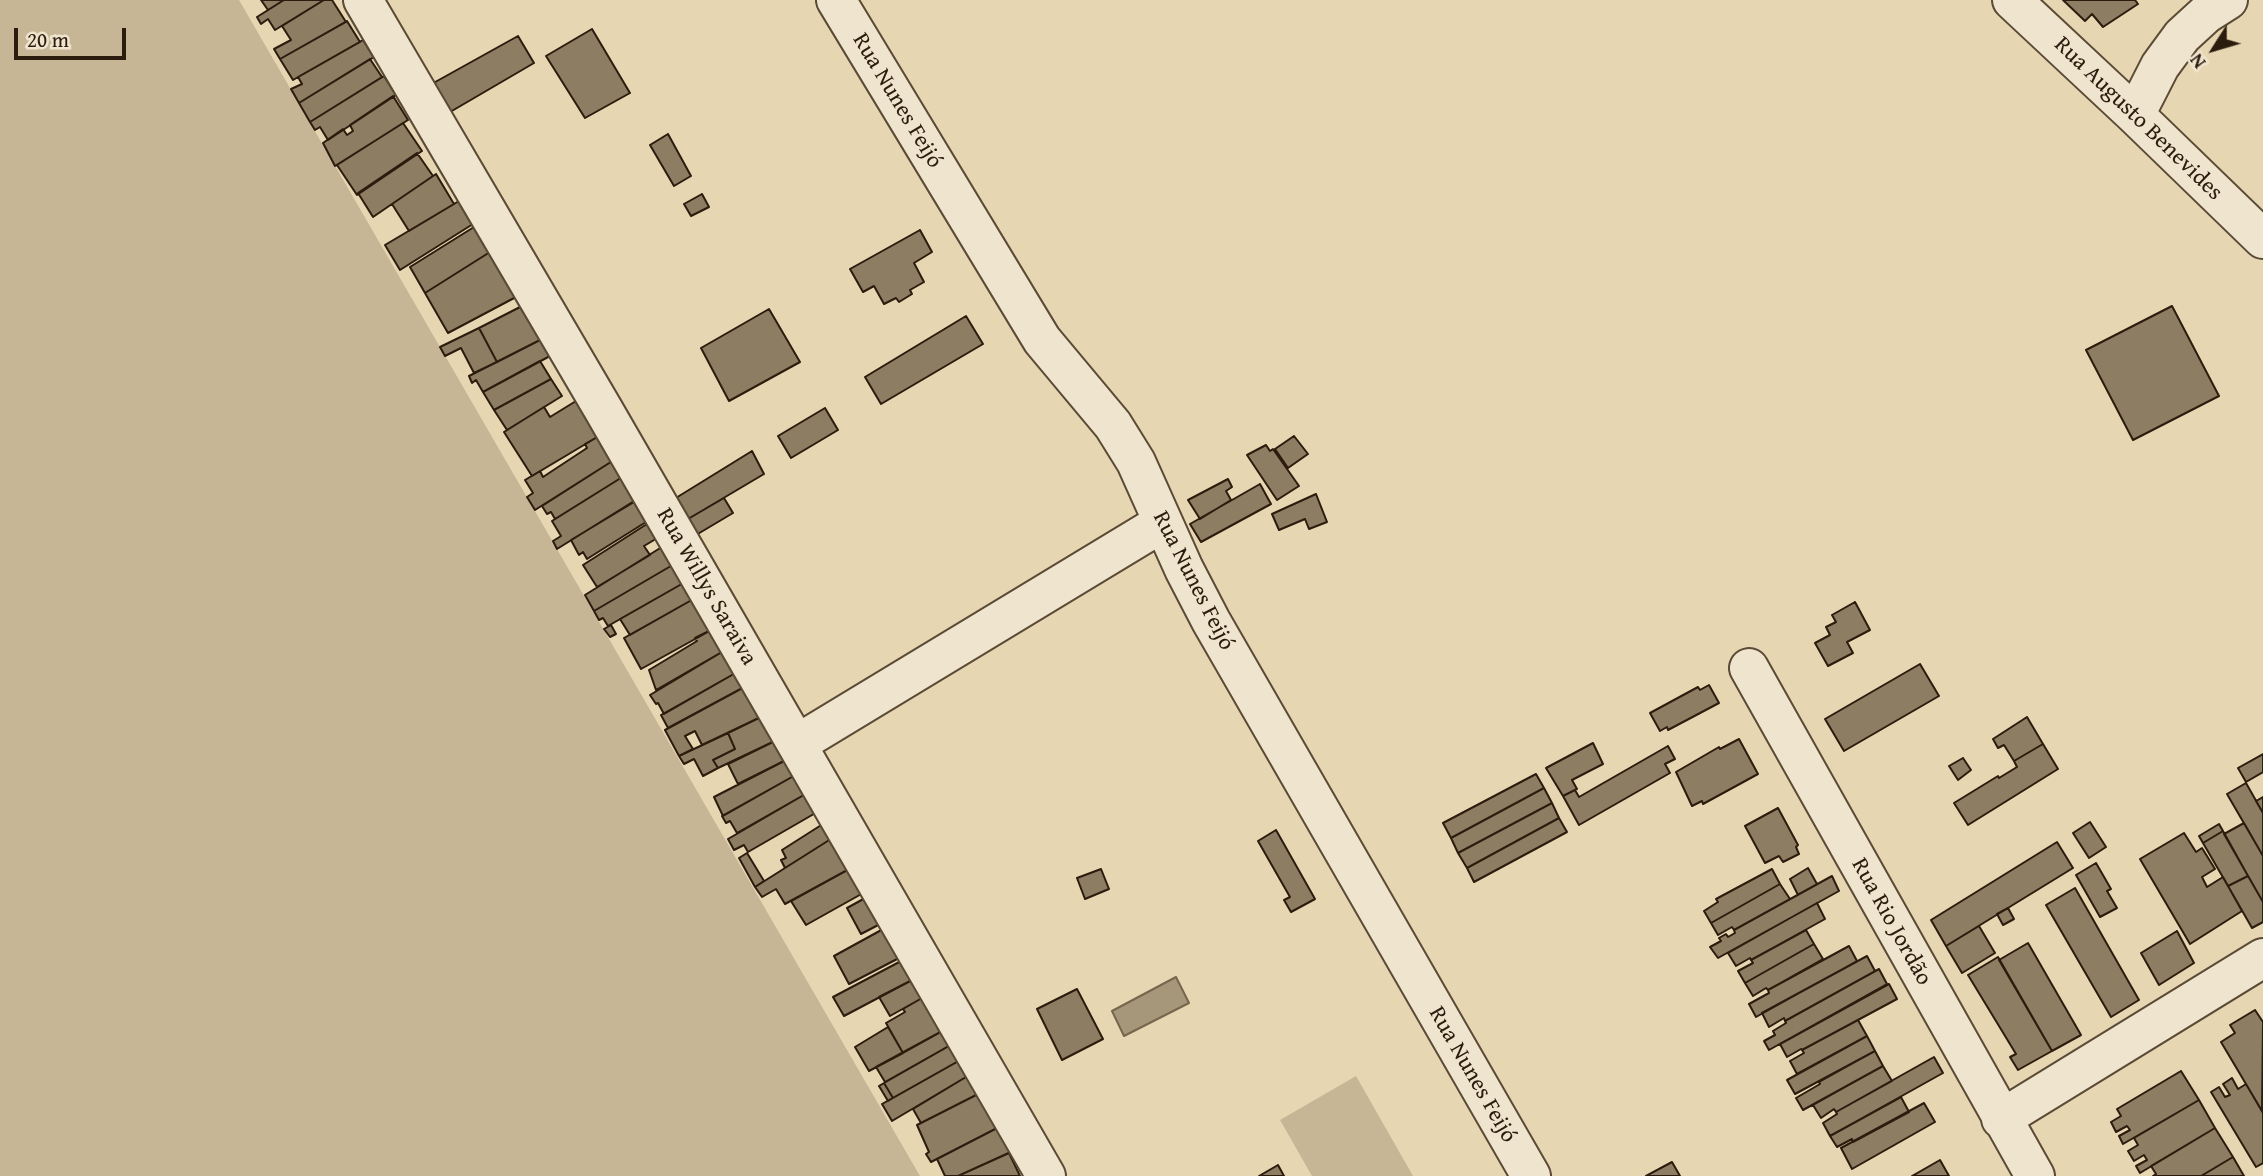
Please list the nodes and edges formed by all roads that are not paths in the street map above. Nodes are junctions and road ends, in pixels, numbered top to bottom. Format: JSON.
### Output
{"nodes":[{"id":1,"x":363,"y":0,"type":"edge"},
{"id":2,"x":836,"y":0,"type":"edge"},
{"id":3,"x":2012,"y":0,"type":"edge"},
{"id":4,"x":2228,"y":0,"type":"edge"},
{"id":5,"x":2135,"y":115,"type":"junction"},
{"id":6,"x":2263,"y":239,"type":"edge"},
{"id":7,"x":1162,"y":523,"type":"junction"},
{"id":8,"x":1749,"y":668,"type":"dead end"},
{"id":9,"x":797,"y":744,"type":"junction"},
{"id":10,"x":2263,"y":958,"type":"edge"},
{"id":11,"x":2001,"y":1119,"type":"junction"},
{"id":12,"x":1046,"y":1176,"type":"edge"},
{"id":13,"x":1531,"y":1176,"type":"edge"},
{"id":14,"x":2035,"y":1176,"type":"edge"}],
"edges":[{"from":1,"to":9,"type":"street","name":"Rua Willys Saraiva"},
{"from":2,"to":7,"type":"street","name":"Rua Nunes Feijó"},
{"from":3,"to":5,"type":"street","name":"Rua Augusto Benevides"},
{"from":4,"to":5,"type":"street"},
{"from":5,"to":6,"type":"street","name":"Rua Augusto Benevides"},
{"from":7,"to":9,"type":"street"},
{"from":7,"to":13,"type":"street","name":"Rua Nunes Feijó"},
{"from":8,"to":11,"type":"street","name":"Rua Rio Jordão"},
{"from":9,"to":12,"type":"street","name":"Rua Willys Saraiva"},
{"from":10,"to":11,"type":"street"},
{"from":11,"to":14,"type":"street","name":"Rua Rio Jordão"}]}
